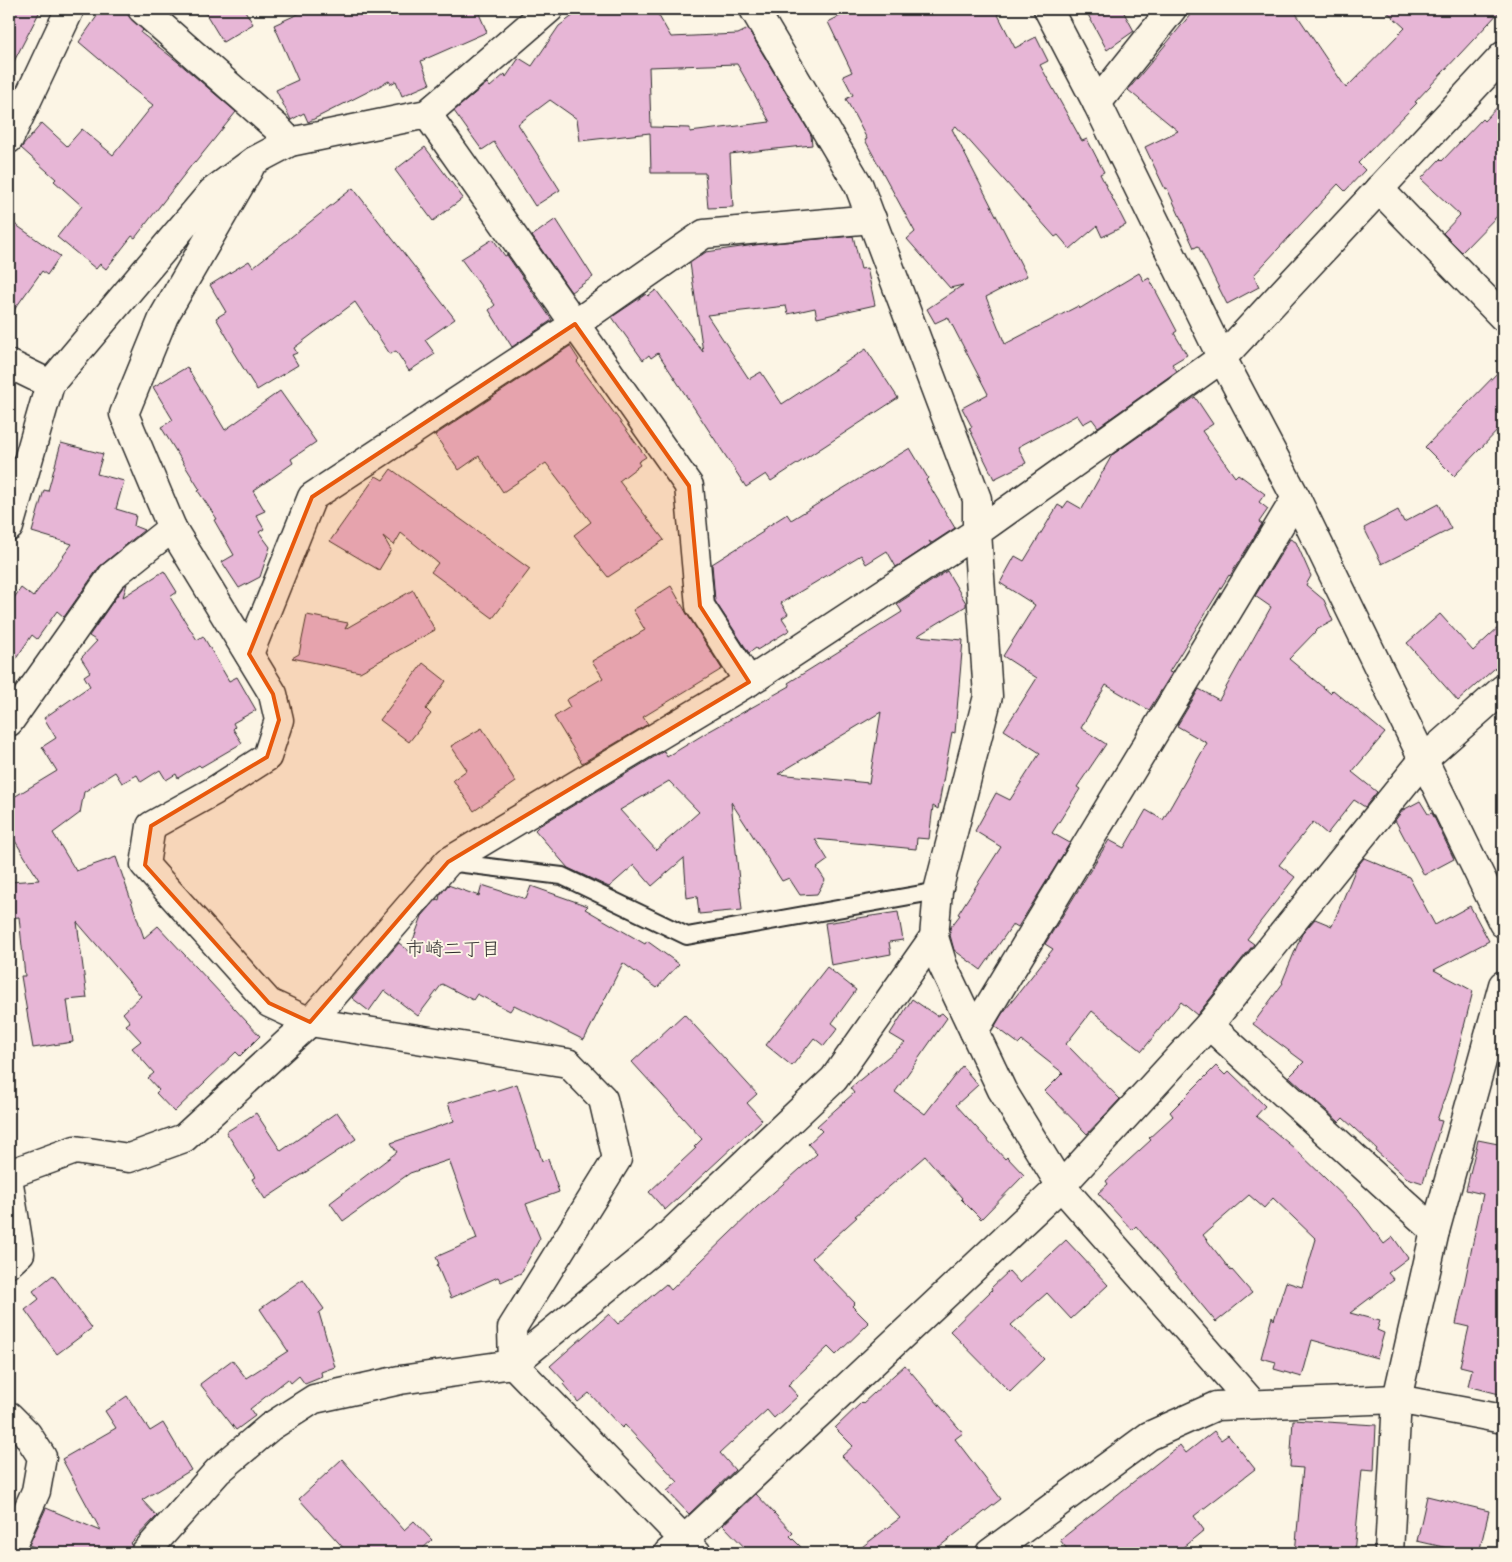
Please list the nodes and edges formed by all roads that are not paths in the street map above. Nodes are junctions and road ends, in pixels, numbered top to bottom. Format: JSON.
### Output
{"nodes":[{"id":1,"x":70,"y":9,"type":"edge"},
{"id":2,"x":142,"y":9,"type":"edge"},
{"id":3,"x":549,"y":9,"type":"edge"},
{"id":4,"x":754,"y":9,"type":"edge"},
{"id":5,"x":1048,"y":9,"type":"edge"},
{"id":6,"x":1172,"y":9,"type":"edge"},
{"id":7,"x":1503,"y":56,"type":"edge"},
{"id":8,"x":1097,"y":103,"type":"junction"},
{"id":9,"x":427,"y":114,"type":"junction"},
{"id":10,"x":9,"y":139,"type":"edge"},
{"id":11,"x":290,"y":142,"type":"junction"},
{"id":12,"x":254,"y":161,"type":"junction"},
{"id":13,"x":1379,"y":189,"type":"junction"},
{"id":14,"x":872,"y":218,"type":"junction"},
{"id":15,"x":1503,"y":317,"type":"edge"},
{"id":16,"x":575,"y":324,"type":"junction"},
{"id":17,"x":1222,"y":358,"type":"junction"},
{"id":18,"x":9,"y":364,"type":"edge"},
{"id":19,"x":50,"y":384,"type":"junction"},
{"id":20,"x":1296,"y":498,"type":"junction"},
{"id":21,"x":9,"y":527,"type":"edge"},
{"id":22,"x":172,"y":528,"type":"junction"},
{"id":23,"x":978,"y":532,"type":"junction"},
{"id":24,"x":249,"y":654,"type":"junction"},
{"id":25,"x":749,"y":682,"type":"junction"},
{"id":26,"x":1503,"y":689,"type":"edge"},
{"id":27,"x":9,"y":722,"type":"edge"},
{"id":28,"x":1424,"y":759,"type":"junction"},
{"id":29,"x":448,"y":862,"type":"junction"},
{"id":30,"x":938,"y":892,"type":"junction"},
{"id":31,"x":1503,"y":923,"type":"edge"},
{"id":32,"x":934,"y":937,"type":"junction"},
{"id":33,"x":1503,"y":985,"type":"edge"},
{"id":34,"x":310,"y":1022,"type":"junction"},
{"id":35,"x":1209,"y":1025,"type":"junction"},
{"id":36,"x":974,"y":1031,"type":"junction"},
{"id":37,"x":9,"y":1174,"type":"edge"},
{"id":38,"x":9,"y":1184,"type":"edge"},
{"id":39,"x":1061,"y":1186,"type":"junction"},
{"id":40,"x":1435,"y":1231,"type":"junction"},
{"id":41,"x":9,"y":1264,"type":"edge"},
{"id":42,"x":514,"y":1364,"type":"junction"},
{"id":43,"x":1397,"y":1399,"type":"junction"},
{"id":44,"x":1253,"y":1404,"type":"junction"},
{"id":45,"x":9,"y":1416,"type":"edge"},
{"id":46,"x":1503,"y":1419,"type":"edge"},
{"id":47,"x":683,"y":1549,"type":"edge"},
{"id":48,"x":9,"y":1552,"type":"edge"},
{"id":49,"x":145,"y":1553,"type":"edge"},
{"id":50,"x":990,"y":1553,"type":"edge"},
{"id":51,"x":1389,"y":1553,"type":"edge"}],
"edges":[{"from":1,"to":10,"type":"street"},
{"from":2,"to":11,"type":"street"},
{"from":3,"to":9,"type":"street"},
{"from":4,"to":14,"type":"street"},
{"from":5,"to":8,"type":"street"},
{"from":6,"to":8,"type":"street"},
{"from":7,"to":13,"type":"street"},
{"from":8,"to":17,"type":"street"},
{"from":9,"to":11,"type":"street"},
{"from":9,"to":16,"type":"street"},
{"from":11,"to":12,"type":"street"},
{"from":12,"to":19,"type":"street"},
{"from":12,"to":22,"type":"street"},
{"from":13,"to":15,"type":"street"},
{"from":13,"to":17,"type":"street"},
{"from":14,"to":16,"type":"street"},
{"from":14,"to":23,"type":"street"},
{"from":16,"to":24,"type":"street"},
{"from":16,"to":25,"type":"street"},
{"from":17,"to":20,"type":"street"},
{"from":17,"to":23,"type":"street"},
{"from":18,"to":19,"type":"street"},
{"from":19,"to":21,"type":"street"},
{"from":20,"to":28,"type":"street"},
{"from":20,"to":36,"type":"street"},
{"from":22,"to":24,"type":"street"},
{"from":22,"to":27,"type":"street"},
{"from":23,"to":25,"type":"street"},
{"from":23,"to":30,"type":"street"},
{"from":24,"to":34,"type":"street"},
{"from":25,"to":29,"type":"street"},
{"from":26,"to":28,"type":"street"},
{"from":28,"to":31,"type":"street"},
{"from":28,"to":35,"type":"street"},
{"from":29,"to":30,"type":"lane"},
{"from":29,"to":34,"type":"street"},
{"from":30,"to":32,"type":"street"},
{"from":32,"to":36,"type":"street"},
{"from":32,"to":42,"type":"street"},
{"from":33,"to":40,"type":"street"},
{"from":34,"to":37,"type":"street"},
{"from":34,"to":42,"type":"street"},
{"from":35,"to":39,"type":"street"},
{"from":35,"to":40,"type":"street"},
{"from":36,"to":39,"type":"street"},
{"from":38,"to":41,"type":"street"},
{"from":39,"to":44,"type":"street"},
{"from":39,"to":47,"type":"street"},
{"from":40,"to":43,"type":"street"},
{"from":42,"to":47,"type":"street"},
{"from":42,"to":49,"type":"street"},
{"from":43,"to":44,"type":"street"},
{"from":43,"to":46,"type":"street"},
{"from":43,"to":51,"type":"street"},
{"from":44,"to":50,"type":"street"},
{"from":45,"to":48,"type":"street"}]}
